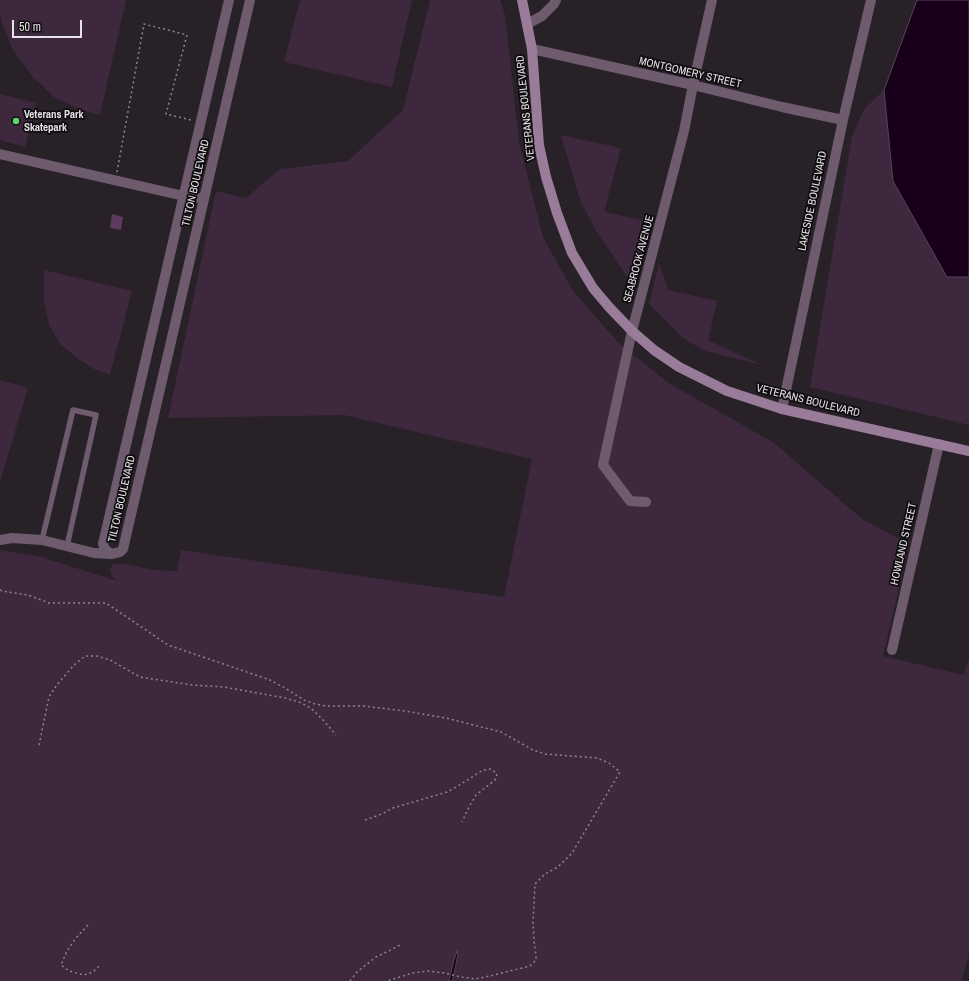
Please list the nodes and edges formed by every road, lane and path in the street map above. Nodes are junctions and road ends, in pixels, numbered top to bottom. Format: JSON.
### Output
{"nodes":[{"id":1,"x":229,"y":0,"type":"edge"},
{"id":2,"x":250,"y":0,"type":"edge"},
{"id":3,"x":522,"y":0,"type":"edge"},
{"id":4,"x":556,"y":0,"type":"edge"},
{"id":5,"x":712,"y":0,"type":"edge"},
{"id":6,"x":872,"y":0,"type":"edge"},
{"id":7,"x":527,"y":24,"type":"junction"},
{"id":8,"x":532,"y":49,"type":"junction"},
{"id":9,"x":693,"y":85,"type":"junction"},
{"id":10,"x":843,"y":120,"type":"junction"},
{"id":11,"x":201,"y":122,"type":"junction"},
{"id":12,"x":0,"y":154,"type":"edge"},
{"id":13,"x":115,"y":180,"type":"junction"},
{"id":14,"x":184,"y":196,"type":"junction"},
{"id":15,"x":204,"y":200,"type":"junction"},
{"id":16,"x":632,"y":331,"type":"junction"},
{"id":17,"x":782,"y":408,"type":"junction"},
{"id":18,"x":940,"y":444,"type":"junction"},
{"id":19,"x":969,"y":451,"type":"edge"},
{"id":20,"x":646,"y":502,"type":"dead end"},
{"id":21,"x":0,"y":540,"type":"edge"},
{"id":22,"x":42,"y":540,"type":"junction"},
{"id":23,"x":67,"y":546,"type":"junction"},
{"id":24,"x":111,"y":554,"type":"junction"},
{"id":25,"x":0,"y":590,"type":"edge"},
{"id":26,"x":892,"y":650,"type":"dead end"},
{"id":27,"x":336,"y":736,"type":"dead end"},
{"id":28,"x":39,"y":745,"type":"dead end"},
{"id":29,"x":365,"y":820,"type":"dead end"},
{"id":30,"x":462,"y":822,"type":"dead end"},
{"id":31,"x":88,"y":925,"type":"dead end"},
{"id":32,"x":400,"y":944,"type":"dead end"},
{"id":33,"x":99,"y":966,"type":"dead end"},
{"id":34,"x":350,"y":981,"type":"edge"},
{"id":35,"x":387,"y":981,"type":"edge"}],
"edges":[{"from":1,"to":11,"type":"street","name":"TILTON BOULEVARD"},
{"from":2,"to":15,"type":"street","name":"TILTON BOULEVARD"},
{"from":3,"to":7,"type":"main road","name":"VETERANS BOULEVARD"},
{"from":4,"to":7,"type":"street"},
{"from":5,"to":9,"type":"street","name":"SEABROOK AVENUE"},
{"from":6,"to":10,"type":"street","name":"LAKESIDE BOULEVARD"},
{"from":7,"to":8,"type":"main road","name":"VETERANS BOULEVARD"},
{"from":8,"to":9,"type":"street","name":"MONTGOMERY STREET"},
{"from":8,"to":16,"type":"main road","name":"VETERANS BOULEVARD"},
{"from":9,"to":10,"type":"street","name":"MONTGOMERY STREET"},
{"from":9,"to":16,"type":"street","name":"SEABROOK AVENUE"},
{"from":10,"to":17,"type":"street","name":"LAKESIDE BOULEVARD"},
{"from":11,"to":13,"type":"path"},
{"from":11,"to":14,"type":"street","name":"TILTON BOULEVARD"},
{"from":12,"to":13,"type":"street"},
{"from":13,"to":14,"type":"street"},
{"from":14,"to":15,"type":"street"},
{"from":14,"to":24,"type":"street","name":"TILTON BOULEVARD"},
{"from":15,"to":24,"type":"street","name":"TILTON BOULEVARD"},
{"from":16,"to":17,"type":"main road","name":"VETERANS BOULEVARD"},
{"from":16,"to":20,"type":"street","name":"SEABROOK AVENUE"},
{"from":17,"to":18,"type":"main road","name":"VETERANS BOULEVARD"},
{"from":18,"to":19,"type":"main road","name":"VETERANS BOULEVARD"},
{"from":18,"to":26,"type":"street","name":"HOWLAND STREET"},
{"from":21,"to":22,"type":"street"},
{"from":22,"to":23,"type":"street"},
{"from":22,"to":23,"type":"lane"},
{"from":23,"to":24,"type":"street"},
{"from":25,"to":35,"type":"path"},
{"from":27,"to":28,"type":"path"},
{"from":29,"to":30,"type":"path"},
{"from":31,"to":33,"type":"path"},
{"from":32,"to":34,"type":"path"}]}
